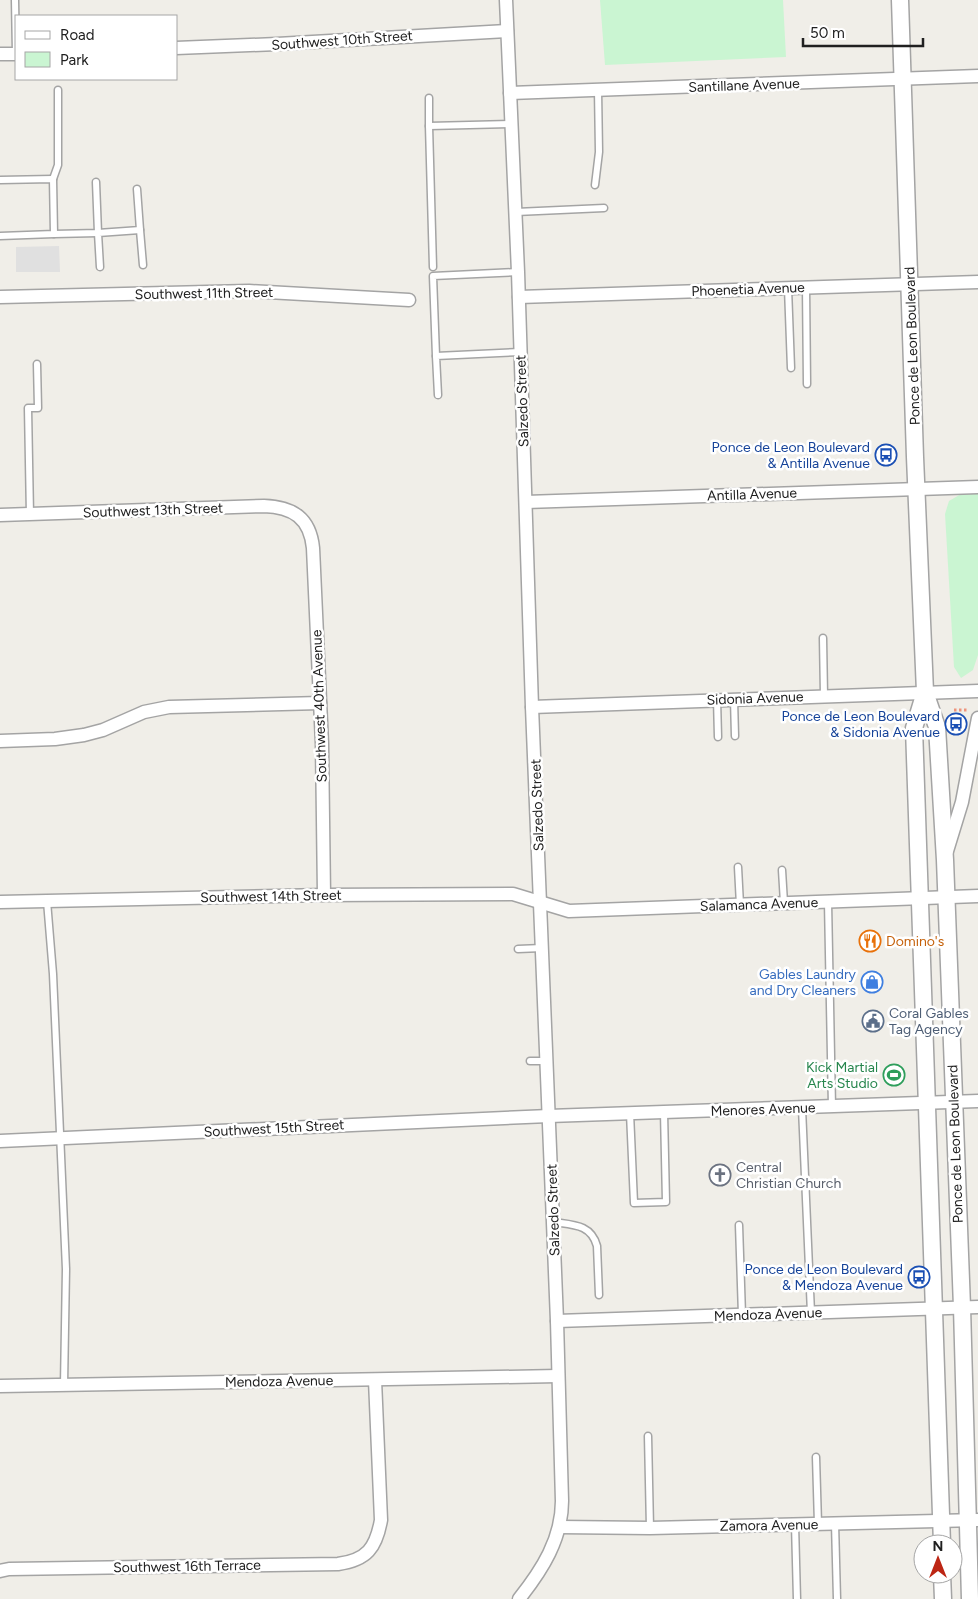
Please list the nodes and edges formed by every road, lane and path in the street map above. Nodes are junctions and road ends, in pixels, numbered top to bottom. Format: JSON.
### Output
{"nodes":[{"id":1,"x":14,"y":0,"type":"edge"},
{"id":2,"x":506,"y":0,"type":"edge"},
{"id":3,"x":900,"y":0,"type":"edge"},
{"id":4,"x":15,"y":27,"type":"edge"},
{"id":5,"x":507,"y":31,"type":"junction"},
{"id":6,"x":178,"y":48,"type":"edge"},
{"id":7,"x":0,"y":54,"type":"edge"},
{"id":8,"x":15,"y":54,"type":"edge"},
{"id":9,"x":978,"y":76,"type":"edge"},
{"id":10,"x":903,"y":79,"type":"junction"},
{"id":11,"x":58,"y":90,"type":"dead end"},
{"id":12,"x":598,"y":90,"type":"junction"},
{"id":13,"x":510,"y":93,"type":"junction"},
{"id":14,"x":429,"y":98,"type":"dead end"},
{"id":15,"x":511,"y":124,"type":"junction"},
{"id":16,"x":429,"y":126,"type":"junction"},
{"id":17,"x":53,"y":179,"type":"junction"},
{"id":18,"x":0,"y":180,"type":"edge"},
{"id":19,"x":96,"y":182,"type":"dead end"},
{"id":20,"x":595,"y":185,"type":"dead end"},
{"id":21,"x":137,"y":189,"type":"dead end"},
{"id":22,"x":604,"y":208,"type":"dead end"},
{"id":23,"x":516,"y":212,"type":"junction"},
{"id":24,"x":140,"y":230,"type":"junction"},
{"id":25,"x":98,"y":233,"type":"junction"},
{"id":26,"x":54,"y":234,"type":"junction"},
{"id":27,"x":0,"y":236,"type":"edge"},
{"id":28,"x":142,"y":265,"type":"dead end"},
{"id":29,"x":100,"y":267,"type":"dead end"},
{"id":30,"x":434,"y":267,"type":"dead end"},
{"id":31,"x":518,"y":272,"type":"junction"},
{"id":32,"x":978,"y":282,"type":"edge"},
{"id":33,"x":910,"y":284,"type":"junction"},
{"id":34,"x":806,"y":287,"type":"junction"},
{"id":35,"x":788,"y":288,"type":"junction"},
{"id":36,"x":0,"y":297,"type":"edge"},
{"id":37,"x":519,"y":297,"type":"junction"},
{"id":38,"x":409,"y":300,"type":"dead end"},
{"id":39,"x":521,"y":352,"type":"junction"},
{"id":40,"x":436,"y":356,"type":"junction"},
{"id":41,"x":37,"y":364,"type":"dead end"},
{"id":42,"x":791,"y":368,"type":"dead end"},
{"id":43,"x":807,"y":384,"type":"dead end"},
{"id":44,"x":438,"y":395,"type":"dead end"},
{"id":45,"x":978,"y":486,"type":"edge"},
{"id":46,"x":916,"y":488,"type":"junction"},
{"id":47,"x":526,"y":502,"type":"junction"},
{"id":48,"x":0,"y":515,"type":"edge"},
{"id":49,"x":30,"y":515,"type":"junction"},
{"id":50,"x":303,"y":519,"type":"joint"},
{"id":51,"x":823,"y":638,"type":"dead end"},
{"id":52,"x":978,"y":691,"type":"edge"},
{"id":53,"x":925,"y":692,"type":"junction"},
{"id":54,"x":824,"y":696,"type":"junction"},
{"id":55,"x":734,"y":698,"type":"junction"},
{"id":56,"x":716,"y":699,"type":"junction"},
{"id":57,"x":320,"y":703,"type":"junction"},
{"id":58,"x":532,"y":707,"type":"junction"},
{"id":59,"x":956,"y":709,"type":"dead end"},
{"id":60,"x":975,"y":714,"type":"edge"},
{"id":61,"x":735,"y":736,"type":"dead end"},
{"id":62,"x":718,"y":737,"type":"dead end"},
{"id":63,"x":0,"y":741,"type":"edge"},
{"id":64,"x":945,"y":860,"type":"junction"},
{"id":65,"x":738,"y":867,"type":"dead end"},
{"id":66,"x":782,"y":870,"type":"dead end"},
{"id":67,"x":324,"y":895,"type":"junction"},
{"id":68,"x":978,"y":896,"type":"edge"},
{"id":69,"x":946,"y":897,"type":"junction"},
{"id":70,"x":920,"y":898,"type":"junction"},
{"id":71,"x":47,"y":901,"type":"junction"},
{"id":72,"x":0,"y":902,"type":"edge"},
{"id":73,"x":540,"y":902,"type":"junction"},
{"id":74,"x":828,"y":902,"type":"junction"},
{"id":75,"x":784,"y":903,"type":"junction"},
{"id":76,"x":740,"y":905,"type":"junction"},
{"id":77,"x":542,"y":948,"type":"junction"},
{"id":78,"x":518,"y":949,"type":"dead end"},
{"id":79,"x":530,"y":1061,"type":"dead end"},
{"id":80,"x":546,"y":1061,"type":"junction"},
{"id":81,"x":978,"y":1101,"type":"edge"},
{"id":82,"x":953,"y":1102,"type":"junction"},
{"id":83,"x":927,"y":1103,"type":"junction"},
{"id":84,"x":832,"y":1106,"type":"junction"},
{"id":85,"x":802,"y":1108,"type":"junction"},
{"id":86,"x":664,"y":1112,"type":"junction"},
{"id":87,"x":630,"y":1113,"type":"junction"},
{"id":88,"x":549,"y":1116,"type":"junction"},
{"id":89,"x":61,"y":1138,"type":"junction"},
{"id":90,"x":0,"y":1141,"type":"edge"},
{"id":91,"x":553,"y":1222,"type":"junction"},
{"id":92,"x":739,"y":1224,"type":"dead end"},
{"id":93,"x":599,"y":1295,"type":"dead end"},
{"id":94,"x":962,"y":1307,"type":"junction"},
{"id":95,"x":978,"y":1307,"type":"edge"},
{"id":96,"x":935,"y":1308,"type":"junction"},
{"id":97,"x":811,"y":1313,"type":"junction"},
{"id":98,"x":742,"y":1315,"type":"junction"},
{"id":99,"x":557,"y":1321,"type":"junction"},
{"id":100,"x":558,"y":1376,"type":"junction"},
{"id":101,"x":375,"y":1380,"type":"junction"},
{"id":102,"x":64,"y":1384,"type":"junction"},
{"id":103,"x":0,"y":1386,"type":"edge"},
{"id":104,"x":648,"y":1436,"type":"dead end"},
{"id":105,"x":816,"y":1456,"type":"dead end"},
{"id":106,"x":941,"y":1520,"type":"junction"},
{"id":107,"x":973,"y":1520,"type":"edge"},
{"id":108,"x":835,"y":1523,"type":"junction"},
{"id":109,"x":795,"y":1524,"type":"junction"},
{"id":110,"x":818,"y":1524,"type":"junction"},
{"id":111,"x":560,"y":1527,"type":"junction"},
{"id":112,"x":650,"y":1528,"type":"junction"},
{"id":113,"x":942,"y":1534,"type":"edge"},
{"id":114,"x":0,"y":1571,"type":"edge"},
{"id":115,"x":942,"y":1584,"type":"edge"},
{"id":116,"x":519,"y":1599,"type":"edge"},
{"id":117,"x":797,"y":1599,"type":"edge"},
{"id":118,"x":837,"y":1599,"type":"edge"},
{"id":119,"x":943,"y":1599,"type":"edge"},
{"id":120,"x":970,"y":1599,"type":"edge"}],
"edges":[{"from":1,"to":4,"type":"lane"},
{"from":2,"to":5,"type":"street","name":"Salzedo Street"},
{"from":3,"to":10,"type":"street","name":"Ponce de Leon Boulevard"},
{"from":5,"to":6,"type":"street","name":"Southwest 10th Street"},
{"from":5,"to":13,"type":"street","name":"Salzedo Street"},
{"from":7,"to":8,"type":"street"},
{"from":9,"to":10,"type":"street","name":"Santillane Avenue"},
{"from":10,"to":12,"type":"street","name":"Santillane Avenue"},
{"from":10,"to":33,"type":"street","name":"Ponce de Leon Boulevard"},
{"from":11,"to":17,"type":"lane"},
{"from":12,"to":13,"type":"street","name":"Santillane Avenue"},
{"from":12,"to":20,"type":"lane"},
{"from":13,"to":15,"type":"street","name":"Salzedo Street"},
{"from":14,"to":16,"type":"lane"},
{"from":15,"to":16,"type":"lane"},
{"from":15,"to":23,"type":"street","name":"Salzedo Street"},
{"from":16,"to":30,"type":"lane"},
{"from":17,"to":18,"type":"lane"},
{"from":17,"to":26,"type":"lane"},
{"from":19,"to":25,"type":"lane"},
{"from":21,"to":24,"type":"lane"},
{"from":22,"to":23,"type":"lane"},
{"from":23,"to":31,"type":"street","name":"Salzedo Street"},
{"from":24,"to":25,"type":"lane"},
{"from":24,"to":28,"type":"lane"},
{"from":25,"to":26,"type":"lane"},
{"from":25,"to":29,"type":"lane"},
{"from":26,"to":27,"type":"lane"},
{"from":31,"to":37,"type":"street","name":"Salzedo Street"},
{"from":31,"to":40,"type":"lane"},
{"from":32,"to":33,"type":"street","name":"Phoenetia Avenue"},
{"from":33,"to":34,"type":"street","name":"Phoenetia Avenue"},
{"from":33,"to":46,"type":"street","name":"Ponce de Leon Boulevard"},
{"from":34,"to":35,"type":"street","name":"Phoenetia Avenue"},
{"from":34,"to":43,"type":"lane"},
{"from":35,"to":37,"type":"street","name":"Phoenetia Avenue"},
{"from":35,"to":42,"type":"lane"},
{"from":36,"to":38,"type":"street","name":"Southwest 11th Street"},
{"from":37,"to":39,"type":"street","name":"Salzedo Street"},
{"from":39,"to":40,"type":"lane"},
{"from":39,"to":47,"type":"street","name":"Salzedo Street"},
{"from":40,"to":44,"type":"lane"},
{"from":41,"to":49,"type":"lane"},
{"from":45,"to":46,"type":"street","name":"Antilla Avenue"},
{"from":46,"to":47,"type":"street","name":"Antilla Avenue"},
{"from":46,"to":53,"type":"street","name":"Ponce de Leon Boulevard"},
{"from":47,"to":58,"type":"street","name":"Salzedo Street"},
{"from":48,"to":49,"type":"street","name":"Southwest 13th Street"},
{"from":49,"to":50,"type":"street","name":"Southwest 13th Street"},
{"from":50,"to":57,"type":"street","name":"Southwest 40th Avenue"},
{"from":51,"to":54,"type":"lane"},
{"from":52,"to":53,"type":"street","name":"Sidonia Avenue"},
{"from":53,"to":54,"type":"street","name":"Sidonia Avenue"},
{"from":53,"to":64,"type":"street","name":"Ponce de Leon Boulevard"},
{"from":53,"to":70,"type":"street","name":"Ponce de Leon Boulevard"},
{"from":54,"to":55,"type":"street","name":"Sidonia Avenue"},
{"from":55,"to":56,"type":"street","name":"Sidonia Avenue"},
{"from":55,"to":61,"type":"lane"},
{"from":56,"to":58,"type":"street","name":"Sidonia Avenue"},
{"from":56,"to":62,"type":"lane"},
{"from":57,"to":63,"type":"street"},
{"from":57,"to":67,"type":"street","name":"Southwest 40th Avenue"},
{"from":58,"to":73,"type":"street","name":"Salzedo Street"},
{"from":59,"to":60,"type":"path"},
{"from":60,"to":64,"type":"street"},
{"from":64,"to":69,"type":"street","name":"Ponce de Leon Boulevard"},
{"from":65,"to":76,"type":"lane"},
{"from":66,"to":75,"type":"lane"},
{"from":67,"to":71,"type":"street","name":"Southwest 14th Street"},
{"from":67,"to":73,"type":"street","name":"Southwest 14th Street"},
{"from":68,"to":69,"type":"street","name":"Salamanca Avenue"},
{"from":69,"to":70,"type":"street","name":"Salamanca Avenue"},
{"from":69,"to":82,"type":"street","name":"Ponce de Leon Boulevard"},
{"from":70,"to":74,"type":"street","name":"Salamanca Avenue"},
{"from":70,"to":83,"type":"street","name":"Ponce de Leon Boulevard"},
{"from":71,"to":72,"type":"street","name":"Southwest 14th Street"},
{"from":71,"to":89,"type":"lane"},
{"from":73,"to":76,"type":"street","name":"Salamanca Avenue"},
{"from":73,"to":77,"type":"street","name":"Salzedo Street"},
{"from":74,"to":75,"type":"street","name":"Salamanca Avenue"},
{"from":74,"to":84,"type":"lane"},
{"from":75,"to":76,"type":"street","name":"Salamanca Avenue"},
{"from":77,"to":78,"type":"lane"},
{"from":77,"to":80,"type":"street","name":"Salzedo Street"},
{"from":79,"to":80,"type":"lane"},
{"from":80,"to":88,"type":"street","name":"Salzedo Street"},
{"from":81,"to":82,"type":"street","name":"Menores Avenue"},
{"from":82,"to":83,"type":"street","name":"Menores Avenue"},
{"from":82,"to":94,"type":"street","name":"Ponce de Leon Boulevard"},
{"from":83,"to":84,"type":"street","name":"Menores Avenue"},
{"from":83,"to":96,"type":"street","name":"Ponce de Leon Boulevard"},
{"from":84,"to":85,"type":"street","name":"Menores Avenue"},
{"from":85,"to":86,"type":"street","name":"Menores Avenue"},
{"from":85,"to":97,"type":"lane"},
{"from":86,"to":87,"type":"street","name":"Menores Avenue"},
{"from":86,"to":87,"type":"lane"},
{"from":87,"to":88,"type":"street","name":"Menores Avenue"},
{"from":88,"to":89,"type":"street","name":"Southwest 15th Street"},
{"from":88,"to":91,"type":"street","name":"Salzedo Street"},
{"from":89,"to":90,"type":"street","name":"Southwest 15th Street"},
{"from":89,"to":102,"type":"lane"},
{"from":91,"to":93,"type":"lane"},
{"from":91,"to":99,"type":"street","name":"Salzedo Street"},
{"from":92,"to":98,"type":"lane"},
{"from":94,"to":95,"type":"street","name":"Mendoza Avenue"},
{"from":94,"to":96,"type":"street","name":"Mendoza Avenue"},
{"from":94,"to":107,"type":"street","name":"Ponce de Leon Boulevard"},
{"from":96,"to":97,"type":"street","name":"Mendoza Avenue"},
{"from":96,"to":106,"type":"street","name":"Ponce de Leon Boulevard"},
{"from":97,"to":98,"type":"street","name":"Mendoza Avenue"},
{"from":98,"to":99,"type":"street","name":"Mendoza Avenue"},
{"from":99,"to":100,"type":"street","name":"Salzedo Street"},
{"from":100,"to":101,"type":"street","name":"Mendoza Avenue"},
{"from":100,"to":111,"type":"street","name":"Salzedo Street"},
{"from":101,"to":102,"type":"street","name":"Mendoza Avenue"},
{"from":101,"to":114,"type":"street","name":"Southwest 16th Terrace"},
{"from":102,"to":103,"type":"street","name":"Mendoza Avenue"},
{"from":104,"to":112,"type":"lane"},
{"from":105,"to":110,"type":"lane"},
{"from":106,"to":107,"type":"street","name":"Zamora Avenue"},
{"from":106,"to":108,"type":"street","name":"Zamora Avenue"},
{"from":106,"to":113,"type":"street","name":"Ponce de Leon Boulevard"},
{"from":107,"to":120,"type":"street","name":"Ponce de Leon Boulevard"},
{"from":108,"to":110,"type":"street","name":"Zamora Avenue"},
{"from":108,"to":118,"type":"lane"},
{"from":109,"to":110,"type":"street","name":"Zamora Avenue"},
{"from":109,"to":112,"type":"street","name":"Zamora Avenue"},
{"from":109,"to":117,"type":"lane"},
{"from":111,"to":112,"type":"street","name":"Zamora Avenue"},
{"from":111,"to":116,"type":"street","name":"Salzedo Street"},
{"from":115,"to":119,"type":"street"}]}
